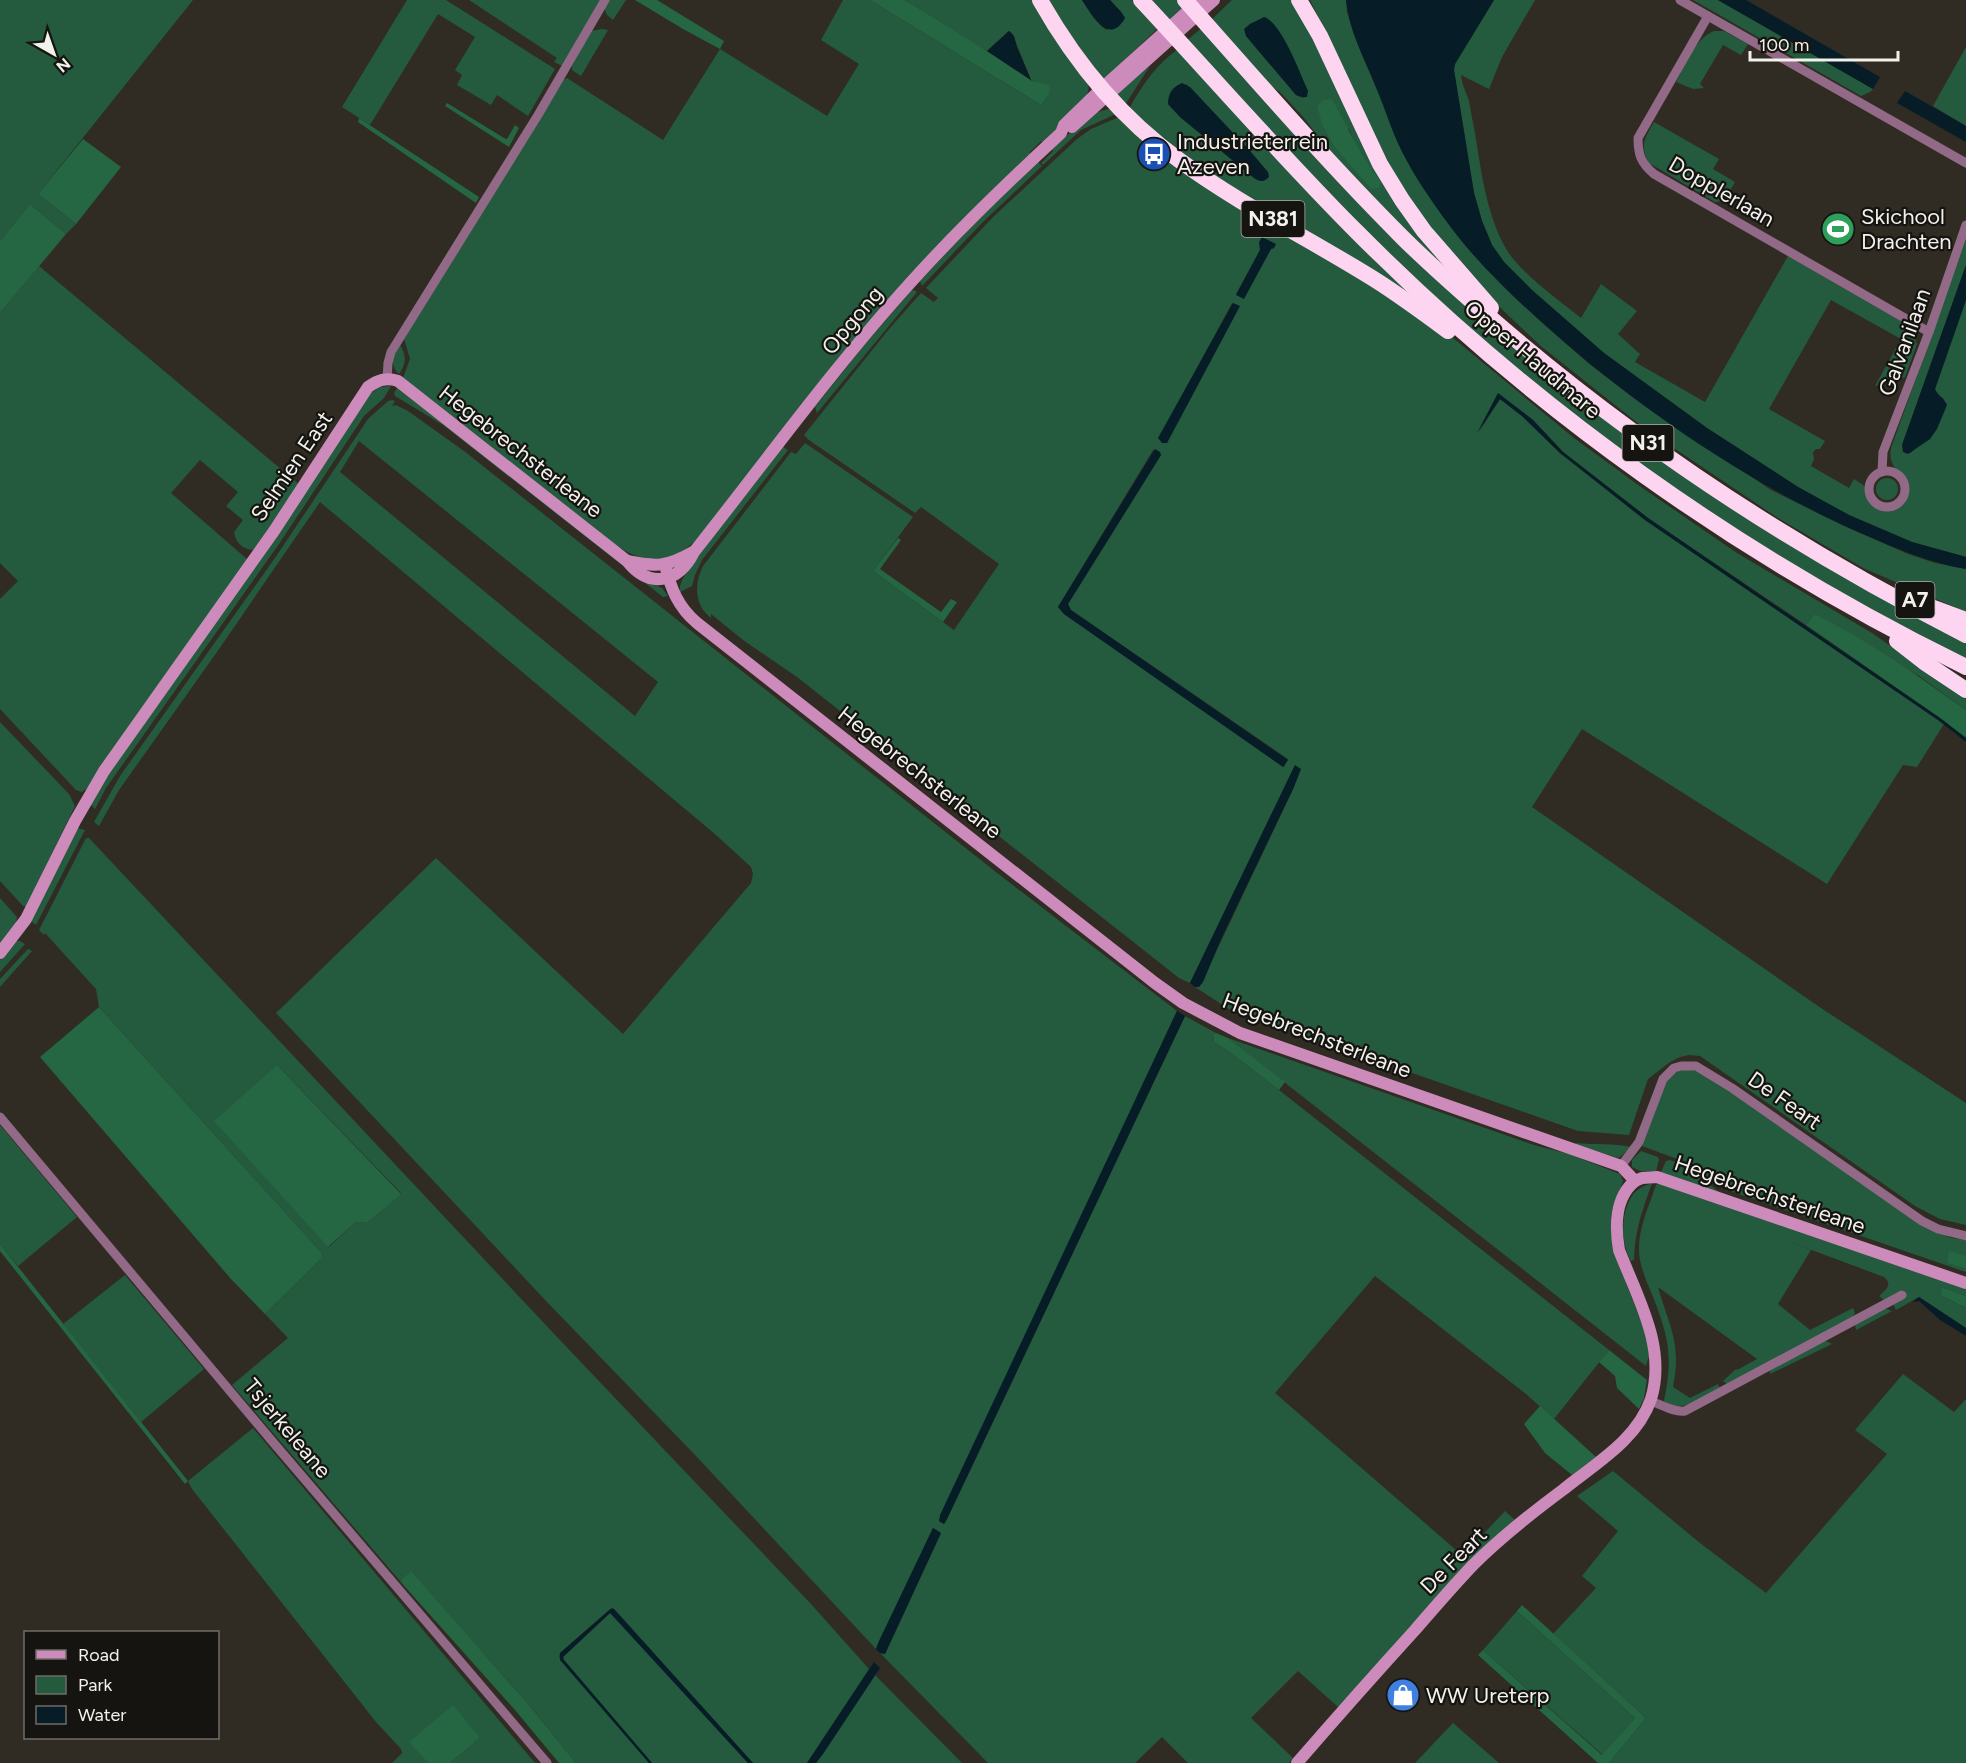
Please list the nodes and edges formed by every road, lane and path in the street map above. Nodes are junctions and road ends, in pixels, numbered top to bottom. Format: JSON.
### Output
{"nodes":[{"id":1,"x":605,"y":0,"type":"edge"},
{"id":2,"x":1040,"y":0,"type":"edge"},
{"id":3,"x":1141,"y":0,"type":"edge"},
{"id":4,"x":1185,"y":0,"type":"edge"},
{"id":5,"x":1200,"y":0,"type":"edge"},
{"id":6,"x":1214,"y":0,"type":"edge"},
{"id":7,"x":1299,"y":0,"type":"edge"},
{"id":8,"x":1680,"y":0,"type":"edge"},
{"id":9,"x":1708,"y":16,"type":"junction"},
{"id":10,"x":1155,"y":46,"type":"junction"},
{"id":11,"x":1104,"y":92,"type":"junction"},
{"id":12,"x":1966,"y":163,"type":"edge"},
{"id":13,"x":1966,"y":225,"type":"edge"},
{"id":14,"x":1473,"y":294,"type":"junction"},
{"id":15,"x":1450,"y":326,"type":"junction"},
{"id":16,"x":1929,"y":332,"type":"junction"},
{"id":17,"x":387,"y":379,"type":"junction"},
{"id":18,"x":1882,"y":472,"type":"dead end"},
{"id":19,"x":694,"y":552,"type":"junction"},
{"id":20,"x":627,"y":561,"type":"junction"},
{"id":21,"x":665,"y":564,"type":"junction"},
{"id":22,"x":669,"y":578,"type":"junction"},
{"id":23,"x":1863,"y":580,"type":"junction"},
{"id":24,"x":1861,"y":612,"type":"junction"},
{"id":25,"x":1966,"y":620,"type":"edge"},
{"id":26,"x":1966,"y":635,"type":"edge"},
{"id":27,"x":1966,"y":667,"type":"edge"},
{"id":28,"x":1966,"y":690,"type":"edge"},
{"id":29,"x":0,"y":953,"type":"edge"},
{"id":30,"x":0,"y":1117,"type":"edge"},
{"id":31,"x":1621,"y":1166,"type":"junction"},
{"id":32,"x":1635,"y":1181,"type":"junction"},
{"id":33,"x":1966,"y":1236,"type":"edge"},
{"id":34,"x":1966,"y":1283,"type":"edge"},
{"id":35,"x":1902,"y":1295,"type":"dead end"},
{"id":36,"x":1650,"y":1401,"type":"junction"},
{"id":37,"x":547,"y":1763,"type":"edge"},
{"id":38,"x":1298,"y":1763,"type":"edge"}],
"edges":[{"from":1,"to":17,"type":"street"},
{"from":2,"to":11,"type":"highway","number":"N381"},
{"from":3,"to":15,"type":"highway","name":"Opper Haudmare","number":"N381"},
{"from":4,"to":14,"type":"highway","name":"Opper Haudmare"},
{"from":5,"to":10,"type":"street","name":"Opgong"},
{"from":6,"to":10,"type":"street","name":"Opgong"},
{"from":7,"to":14,"type":"highway"},
{"from":8,"to":9,"type":"street"},
{"from":9,"to":12,"type":"street"},
{"from":9,"to":16,"type":"street","name":"Dopplerlaan"},
{"from":10,"to":11,"type":"street","name":"Opgong"},
{"from":11,"to":15,"type":"highway","number":"N381"},
{"from":11,"to":19,"type":"street","name":"Opgong"},
{"from":13,"to":16,"type":"street","name":"Galvanilaan"},
{"from":14,"to":23,"type":"highway","name":"Opper Haudmare","number":"N31"},
{"from":15,"to":24,"type":"highway","name":"Opper Haudmare","number":"N31"},
{"from":16,"to":18,"type":"street","name":"Galvanilaan"},
{"from":17,"to":20,"type":"street","name":"Hegebrechsterleane"},
{"from":17,"to":29,"type":"street","name":"Selmien East"},
{"from":19,"to":21,"type":"street","name":"Opgong"},
{"from":19,"to":22,"type":"street","name":"Opgong"},
{"from":20,"to":21,"type":"street"},
{"from":20,"to":22,"type":"street","name":"Hegebrechsterleane"},
{"from":21,"to":22,"type":"street","name":"Hegebrechsterleane"},
{"from":22,"to":31,"type":"street","name":"Hegebrechsterleane"},
{"from":23,"to":25,"type":"highway","number":"A7"},
{"from":23,"to":26,"type":"highway","name":"Opper Haudmare","number":"N31"},
{"from":24,"to":27,"type":"highway","name":"Opper Haudmare","number":"N31"},
{"from":24,"to":28,"type":"highway","number":"N31"},
{"from":30,"to":37,"type":"street","name":"Tsjerkeleane"},
{"from":31,"to":32,"type":"street","name":"Hegebrechsterleane"},
{"from":31,"to":33,"type":"street","name":"De Feart"},
{"from":32,"to":34,"type":"street","name":"Hegebrechsterleane"},
{"from":32,"to":36,"type":"street","name":"De Feart"},
{"from":35,"to":36,"type":"street"},
{"from":36,"to":38,"type":"street","name":"De Feart"}]}
